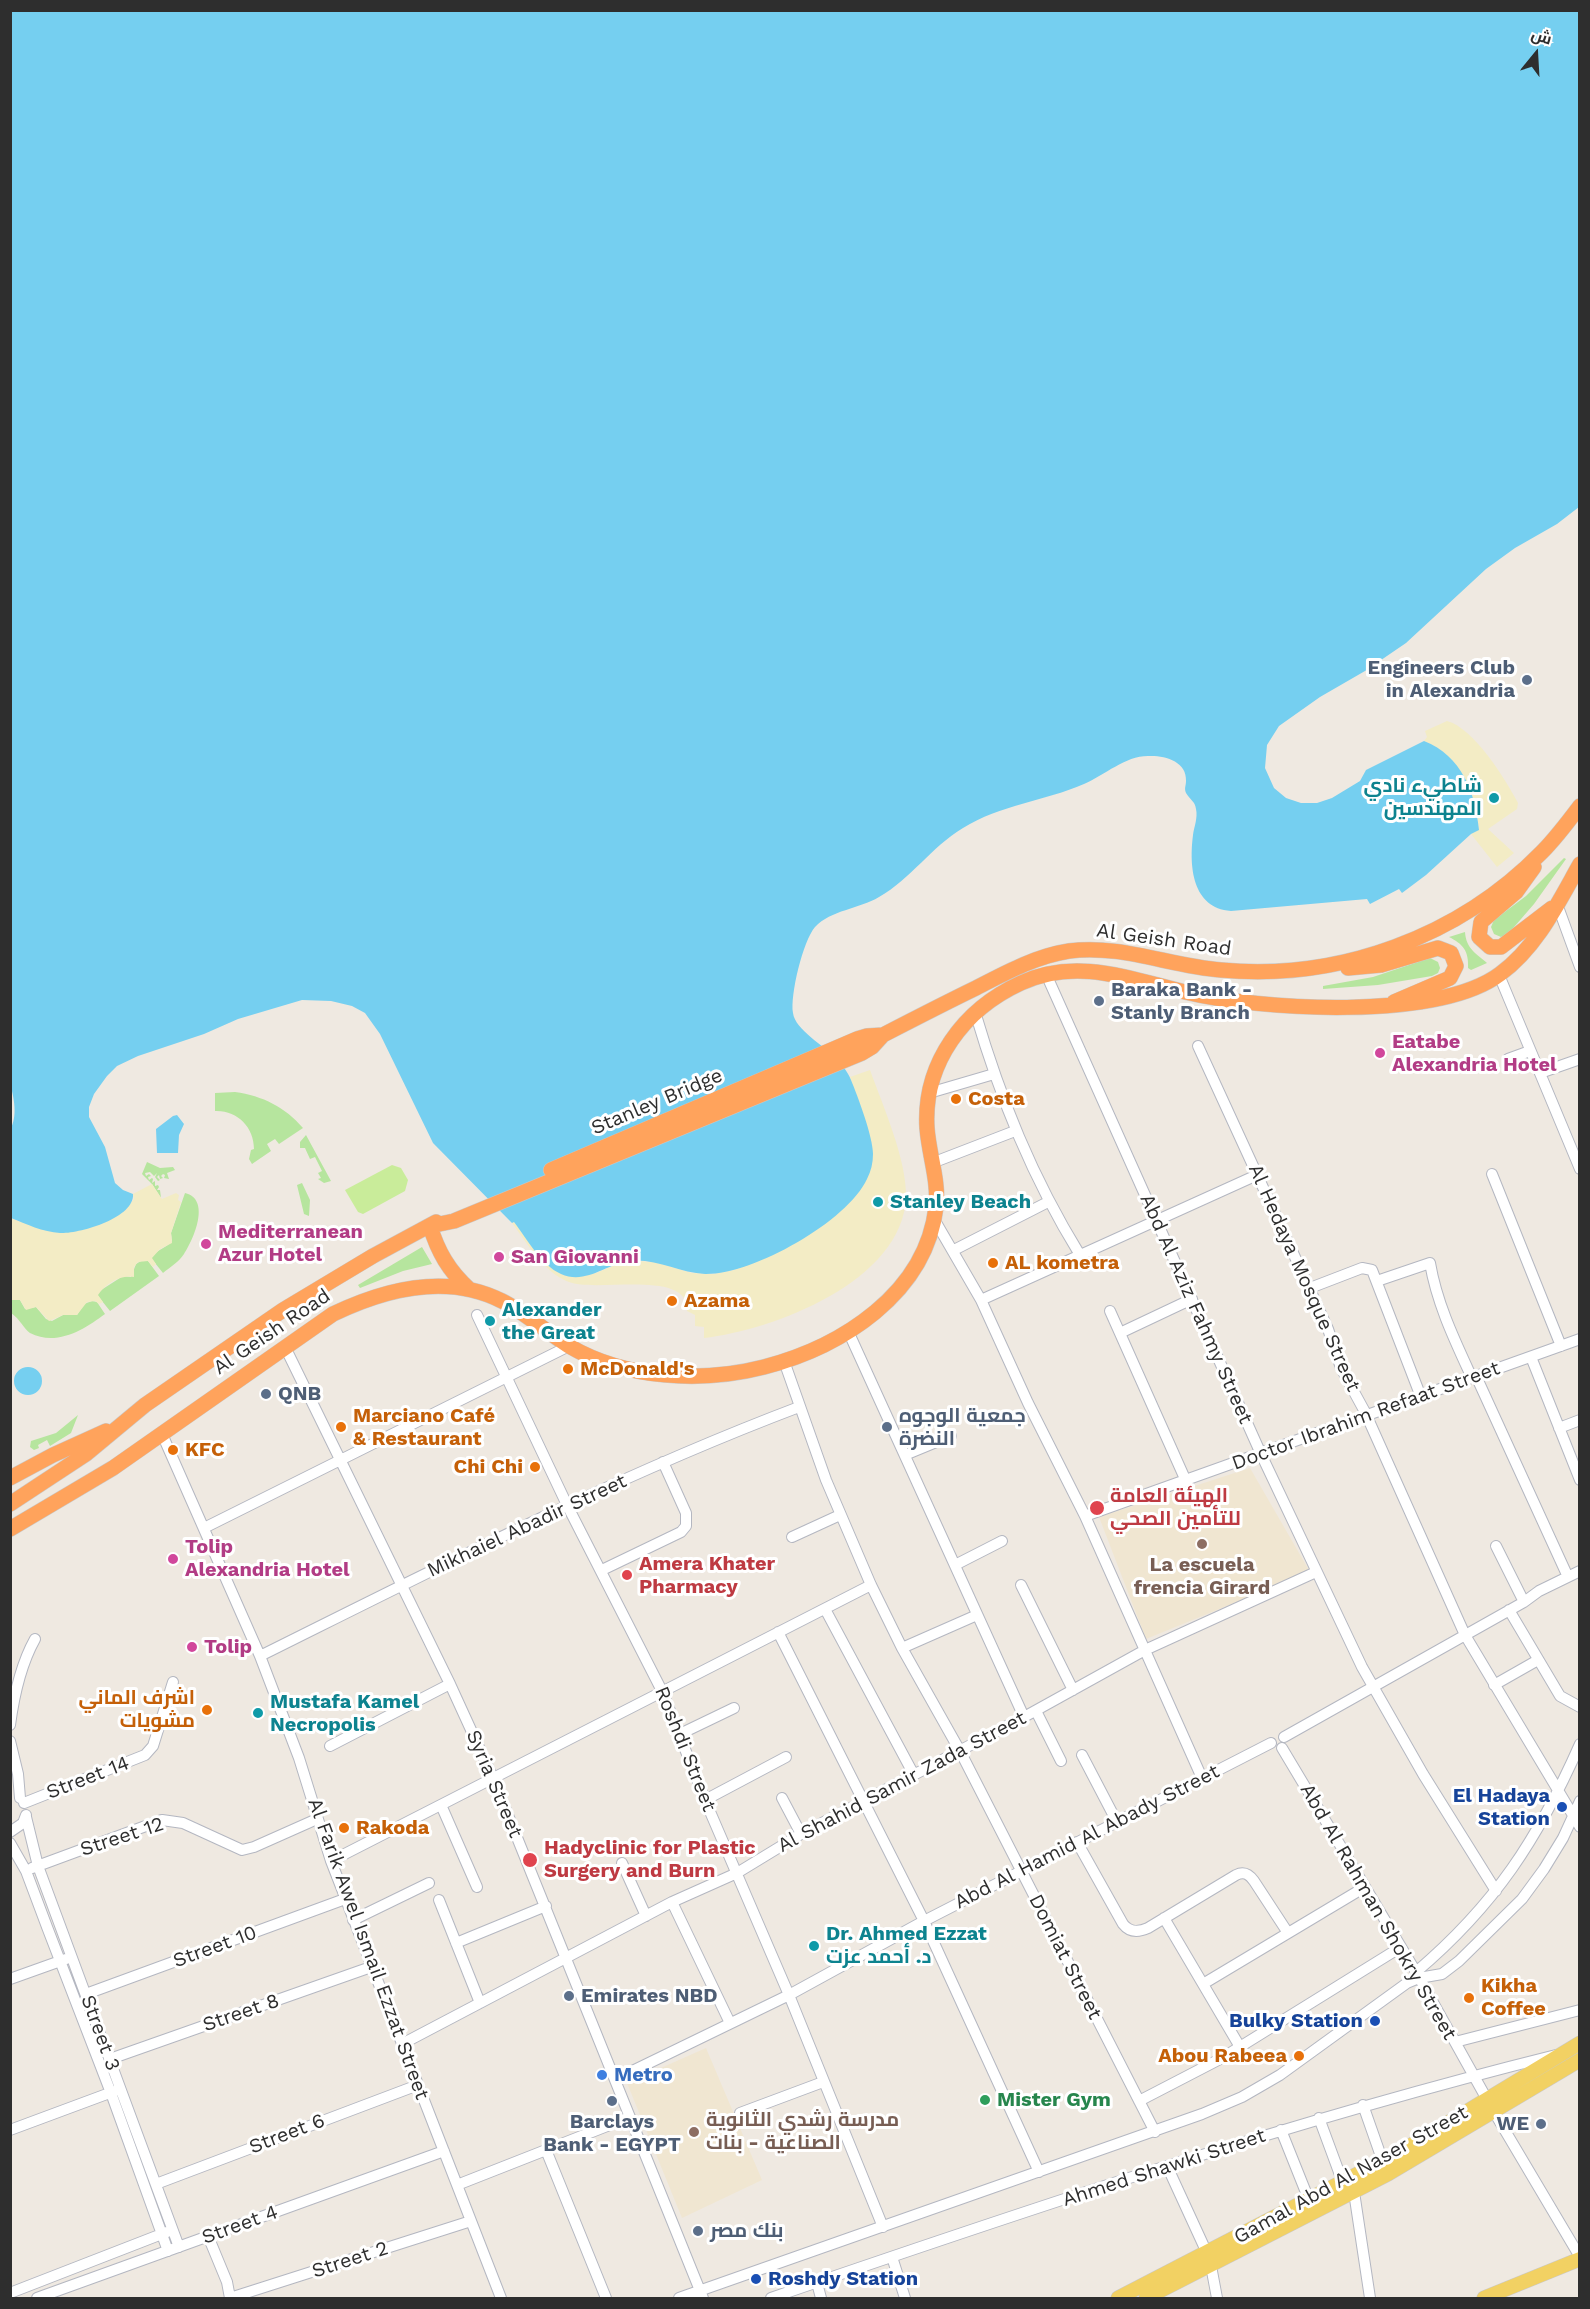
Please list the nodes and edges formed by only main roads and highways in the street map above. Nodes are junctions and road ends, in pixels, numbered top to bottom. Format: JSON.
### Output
{"nodes":[{"id":1,"x":1580,"y":806,"type":"edge"},
{"id":2,"x":1543,"y":851,"type":"junction"},
{"id":3,"x":1580,"y":864,"type":"edge"},
{"id":4,"x":1557,"y":904,"type":"junction"},
{"id":5,"x":1318,"y":967,"type":"junction"},
{"id":6,"x":1386,"y":1006,"type":"junction"},
{"id":7,"x":885,"y":1034,"type":"joint"},
{"id":8,"x":452,"y":1217,"type":"joint"},
{"id":9,"x":430,"y":1226,"type":"junction"},
{"id":10,"x":469,"y":1289,"type":"junction"},
{"id":11,"x":118,"y":1426,"type":"junction"},
{"id":12,"x":10,"y":1478,"type":"edge"},
{"id":13,"x":17,"y":1500,"type":"edge"},
{"id":14,"x":10,"y":1529,"type":"edge"},
{"id":15,"x":1580,"y":2043,"type":"edge"},
{"id":16,"x":1580,"y":2060,"type":"edge"},
{"id":17,"x":1580,"y":2258,"type":"edge"},
{"id":18,"x":1208,"y":2260,"type":"junction"},
{"id":19,"x":1118,"y":2298,"type":"edge"},
{"id":20,"x":1146,"y":2298,"type":"edge"},
{"id":21,"x":1484,"y":2298,"type":"edge"}],
"edges":[{"from":1,"to":2,"type":"highway","name":"Al Geish Road"},
{"from":2,"to":4,"type":"highway"},
{"from":2,"to":5,"type":"highway","name":"Al Geish Road"},
{"from":3,"to":4,"type":"highway","name":"Al Geish Road"},
{"from":4,"to":6,"type":"highway","name":"Al Geish Road"},
{"from":5,"to":6,"type":"highway"},
{"from":5,"to":7,"type":"highway","name":"Al Geish Road"},
{"from":6,"to":10,"type":"highway","name":"Al Geish Road"},
{"from":7,"to":8,"type":"highway","name":"Stanley Bridge"},
{"from":8,"to":9,"type":"highway","name":"Al Geish Road"},
{"from":9,"to":10,"type":"highway"},
{"from":9,"to":11,"type":"highway","name":"Al Geish Road"},
{"from":10,"to":14,"type":"highway","name":"Al Geish Road"},
{"from":11,"to":12,"type":"highway"},
{"from":11,"to":13,"type":"highway","name":"Al Geish Road"},
{"from":15,"to":18,"type":"main road","name":"Gamal Abd Al Naser Street"},
{"from":16,"to":18,"type":"main road","name":"Gamal Abd Al Naser Street"},
{"from":17,"to":21,"type":"main road"},
{"from":18,"to":19,"type":"main road","name":"Gamal Abd Al Naser Street"},
{"from":18,"to":20,"type":"main road","name":"Gamal Abd Al Naser Street"}]}
